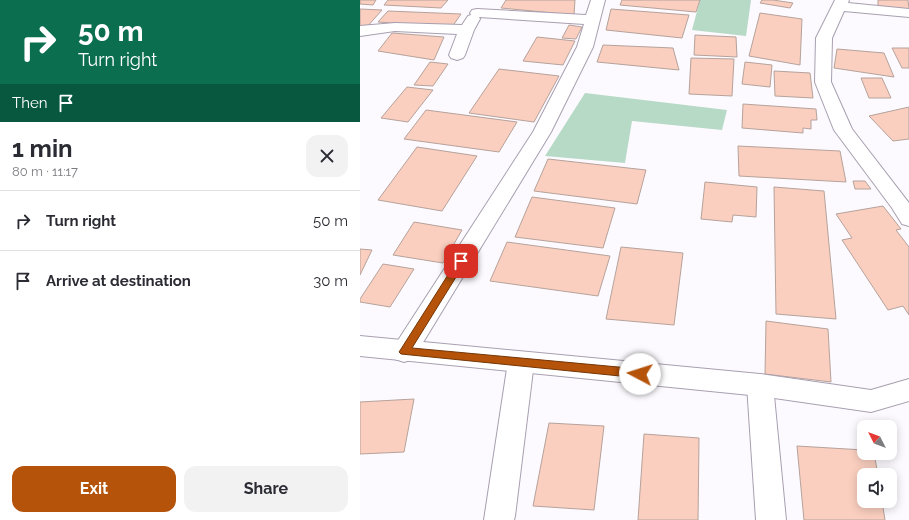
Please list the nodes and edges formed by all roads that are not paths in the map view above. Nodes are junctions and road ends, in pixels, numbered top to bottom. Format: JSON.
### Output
{"nodes":[{"id":1,"x":598,"y":0,"type":"edge"},
{"id":2,"x":840,"y":3,"type":"edge"},
{"id":3,"x":478,"y":7,"type":"edge"},
{"id":4,"x":909,"y":13,"type":"edge"},
{"id":5,"x":592,"y":20,"type":"junction"},
{"id":6,"x":466,"y":30,"type":"junction"},
{"id":7,"x":360,"y":31,"type":"edge"},
{"id":8,"x":457,"y":55,"type":"dead end"},
{"id":9,"x":909,"y":219,"type":"edge"},
{"id":10,"x":360,"y":346,"type":"edge"},
{"id":11,"x":404,"y":352,"type":"junction"},
{"id":12,"x":520,"y":362,"type":"junction"},
{"id":13,"x":760,"y":385,"type":"junction"},
{"id":14,"x":909,"y":390,"type":"edge"},
{"id":15,"x":499,"y":520,"type":"edge"},
{"id":16,"x":771,"y":520,"type":"edge"}],
"edges":[{"from":1,"to":5,"type":"street"},
{"from":2,"to":4,"type":"street"},
{"from":2,"to":9,"type":"street"},
{"from":3,"to":5,"type":"street"},
{"from":3,"to":6,"type":"street"},
{"from":5,"to":11,"type":"street"},
{"from":6,"to":7,"type":"street"},
{"from":6,"to":8,"type":"street"},
{"from":10,"to":11,"type":"street"},
{"from":11,"to":12,"type":"street"},
{"from":12,"to":13,"type":"street"},
{"from":12,"to":15,"type":"street"},
{"from":13,"to":14,"type":"street"},
{"from":13,"to":16,"type":"street"}]}
